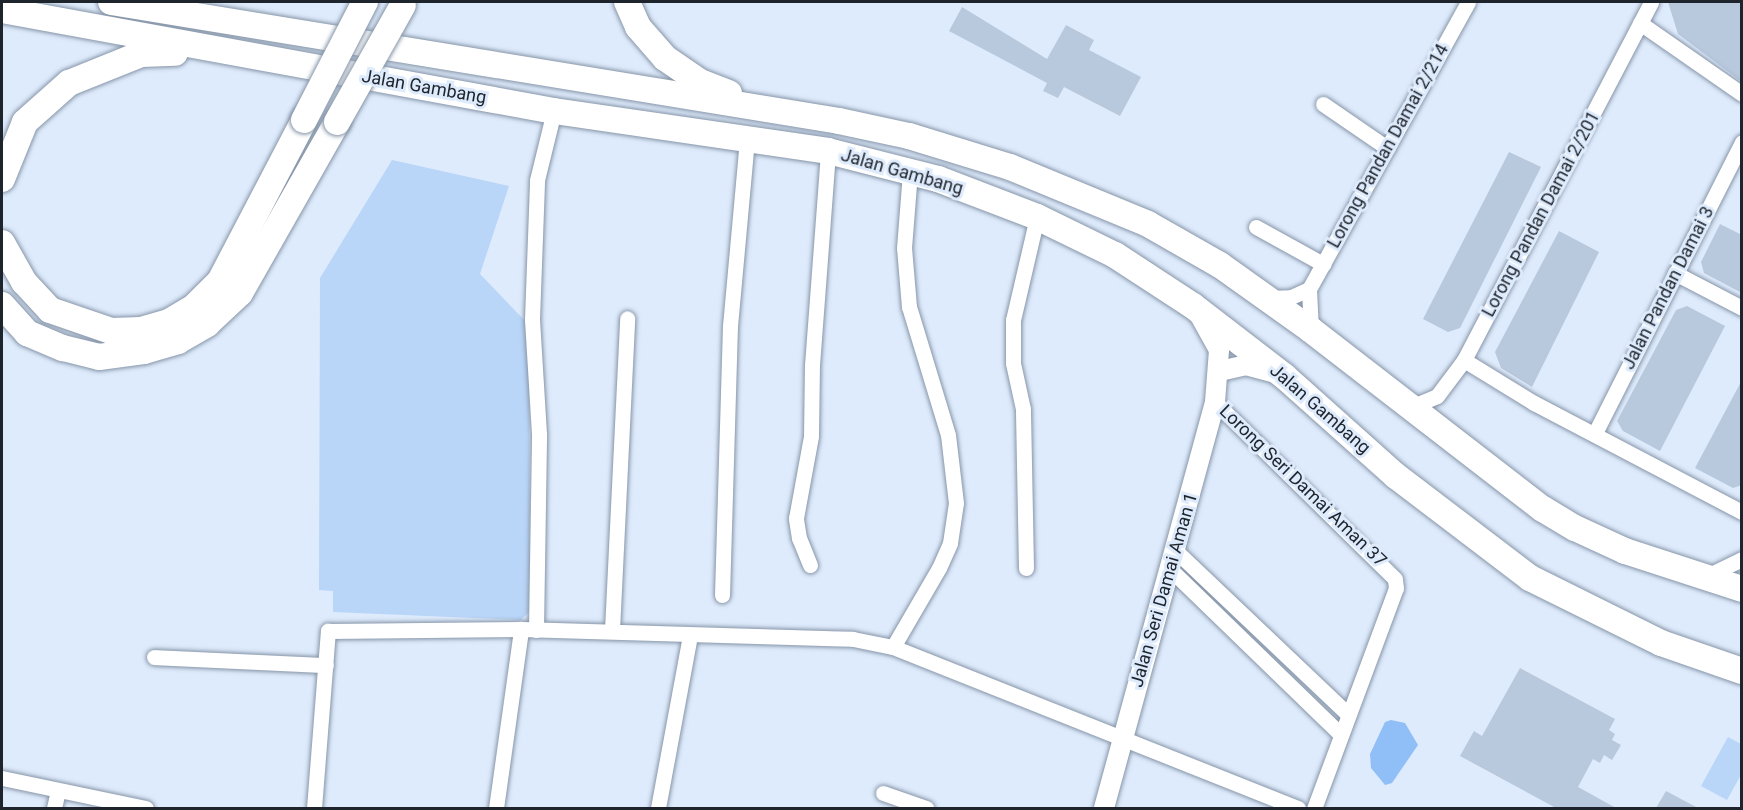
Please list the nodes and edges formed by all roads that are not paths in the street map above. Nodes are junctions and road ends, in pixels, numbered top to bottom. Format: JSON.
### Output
{"nodes":[{"id":1,"x":111,"y":2,"type":"edge"},
{"id":2,"x":365,"y":2,"type":"edge"},
{"id":3,"x":627,"y":2,"type":"edge"},
{"id":4,"x":1468,"y":2,"type":"edge"},
{"id":5,"x":1651,"y":2,"type":"edge"},
{"id":6,"x":404,"y":3,"type":"edge"},
{"id":7,"x":2,"y":10,"type":"edge"},
{"id":8,"x":1640,"y":23,"type":"junction"},
{"id":9,"x":233,"y":53,"type":"junction"},
{"id":10,"x":1742,"y":94,"type":"edge"},
{"id":11,"x":1323,"y":104,"type":"dead end"},
{"id":12,"x":554,"y":111,"type":"junction"},
{"id":13,"x":777,"y":111,"type":"junction"},
{"id":14,"x":747,"y":138,"type":"junction"},
{"id":15,"x":1742,"y":142,"type":"edge"},
{"id":16,"x":1387,"y":148,"type":"junction"},
{"id":17,"x":828,"y":151,"type":"junction"},
{"id":18,"x":910,"y":172,"type":"junction"},
{"id":19,"x":2,"y":179,"type":"edge"},
{"id":20,"x":1037,"y":217,"type":"junction"},
{"id":21,"x":1256,"y":227,"type":"dead end"},
{"id":22,"x":2,"y":243,"type":"edge"},
{"id":23,"x":1323,"y":264,"type":"junction"},
{"id":24,"x":1675,"y":273,"type":"junction"},
{"id":25,"x":1309,"y":289,"type":"junction"},
{"id":26,"x":1267,"y":298,"type":"junction"},
{"id":27,"x":2,"y":305,"type":"edge"},
{"id":28,"x":1193,"y":306,"type":"junction"},
{"id":29,"x":1742,"y":308,"type":"edge"},
{"id":30,"x":627,"y":318,"type":"dead end"},
{"id":31,"x":1311,"y":330,"type":"junction"},
{"id":32,"x":1464,"y":360,"type":"junction"},
{"id":33,"x":1220,"y":370,"type":"junction"},
{"id":34,"x":1284,"y":376,"type":"junction"},
{"id":35,"x":1215,"y":402,"type":"junction"},
{"id":36,"x":1411,"y":407,"type":"junction"},
{"id":37,"x":1595,"y":433,"type":"junction"},
{"id":38,"x":1742,"y":512,"type":"edge"},
{"id":39,"x":1742,"y":559,"type":"edge"},
{"id":40,"x":1174,"y":561,"type":"junction"},
{"id":41,"x":810,"y":565,"type":"dead end"},
{"id":42,"x":1026,"y":568,"type":"dead end"},
{"id":43,"x":1705,"y":577,"type":"junction"},
{"id":44,"x":1742,"y":590,"type":"edge"},
{"id":45,"x":722,"y":595,"type":"dead end"},
{"id":46,"x":528,"y":629,"type":"junction"},
{"id":47,"x":612,"y":630,"type":"junction"},
{"id":48,"x":690,"y":635,"type":"junction"},
{"id":49,"x":893,"y":647,"type":"junction"},
{"id":50,"x":154,"y":657,"type":"dead end"},
{"id":51,"x":326,"y":665,"type":"junction"},
{"id":52,"x":1742,"y":671,"type":"edge"},
{"id":53,"x":1348,"y":714,"type":"junction"},
{"id":54,"x":1340,"y":734,"type":"junction"},
{"id":55,"x":1122,"y":739,"type":"junction"},
{"id":56,"x":2,"y":778,"type":"edge"},
{"id":57,"x":58,"y":790,"type":"junction"},
{"id":58,"x":883,"y":793,"type":"dead end"},
{"id":59,"x":54,"y":808,"type":"edge"},
{"id":60,"x":146,"y":808,"type":"edge"},
{"id":61,"x":314,"y":808,"type":"edge"},
{"id":62,"x":496,"y":808,"type":"edge"},
{"id":63,"x":658,"y":808,"type":"edge"},
{"id":64,"x":926,"y":808,"type":"edge"},
{"id":65,"x":1104,"y":808,"type":"edge"},
{"id":66,"x":1298,"y":808,"type":"edge"},
{"id":67,"x":1314,"y":808,"type":"edge"}],
"edges":[{"from":1,"to":13,"type":"highway","name":"Jalan Gambang"},
{"from":2,"to":22,"type":"highway","bridge":true},
{"from":3,"to":13,"type":"highway"},
{"from":4,"to":16,"type":"street","name":"Lorong Pandan Damai 2/214"},
{"from":5,"to":8,"type":"street","name":"Lorong Pandan Damai 2/201"},
{"from":6,"to":27,"type":"highway","bridge":true},
{"from":7,"to":9,"type":"highway","name":"Jalan Gambang"},
{"from":8,"to":10,"type":"street"},
{"from":8,"to":32,"type":"street","name":"Lorong Pandan Damai 2/201"},
{"from":9,"to":12,"type":"highway","name":"Jalan Gambang"},
{"from":9,"to":19,"type":"highway"},
{"from":11,"to":16,"type":"street"},
{"from":12,"to":14,"type":"highway","name":"Jalan Gambang"},
{"from":12,"to":46,"type":"street"},
{"from":13,"to":26,"type":"highway","name":"Jalan Gambang"},
{"from":14,"to":17,"type":"highway","name":"Jalan Gambang"},
{"from":14,"to":45,"type":"street"},
{"from":15,"to":24,"type":"street","name":"Jalan Pandan Damai 3"},
{"from":16,"to":23,"type":"street","name":"Lorong Pandan Damai 2/214"},
{"from":17,"to":18,"type":"highway","name":"Jalan Gambang"},
{"from":17,"to":41,"type":"street"},
{"from":18,"to":20,"type":"highway","name":"Jalan Gambang"},
{"from":18,"to":49,"type":"street"},
{"from":20,"to":28,"type":"highway","name":"Jalan Gambang"},
{"from":20,"to":42,"type":"street"},
{"from":21,"to":23,"type":"street"},
{"from":23,"to":25,"type":"street","name":"Lorong Pandan Damai 2/214"},
{"from":24,"to":29,"type":"street"},
{"from":24,"to":37,"type":"street","name":"Jalan Pandan Damai 3"},
{"from":25,"to":26,"type":"street"},
{"from":25,"to":31,"type":"street"},
{"from":26,"to":31,"type":"highway","name":"Jalan Gambang"},
{"from":28,"to":33,"type":"street","name":"Jalan Seri Damai Aman 1"},
{"from":28,"to":34,"type":"highway","name":"Jalan Gambang"},
{"from":30,"to":47,"type":"street"},
{"from":31,"to":36,"type":"highway","name":"Jalan Gambang"},
{"from":32,"to":36,"type":"street","name":"Lorong Pandan Damai 2/201"},
{"from":32,"to":37,"type":"street"},
{"from":33,"to":34,"type":"street"},
{"from":33,"to":35,"type":"street","name":"Jalan Seri Damai Aman 1"},
{"from":34,"to":52,"type":"highway","name":"Jalan Gambang"},
{"from":35,"to":40,"type":"street","name":"Jalan Seri Damai Aman 1"},
{"from":35,"to":53,"type":"street","name":"Lorong Seri Damai Aman 37"},
{"from":36,"to":43,"type":"highway","name":"Jalan Gambang"},
{"from":37,"to":38,"type":"street"},
{"from":39,"to":43,"type":"street"},
{"from":40,"to":53,"type":"street"},
{"from":40,"to":54,"type":"street"},
{"from":40,"to":55,"type":"street","name":"Jalan Seri Damai Aman 1"},
{"from":43,"to":44,"type":"highway","name":"Jalan Gambang"},
{"from":46,"to":47,"type":"street"},
{"from":46,"to":51,"type":"street"},
{"from":46,"to":62,"type":"street"},
{"from":47,"to":48,"type":"street"},
{"from":48,"to":49,"type":"street"},
{"from":48,"to":63,"type":"street"},
{"from":49,"to":55,"type":"street"},
{"from":50,"to":51,"type":"street"},
{"from":51,"to":61,"type":"street"},
{"from":53,"to":54,"type":"street"},
{"from":54,"to":67,"type":"street"},
{"from":55,"to":65,"type":"street","name":"Jalan Seri Damai Aman 1"},
{"from":55,"to":66,"type":"street"},
{"from":56,"to":57,"type":"street"},
{"from":57,"to":59,"type":"street"},
{"from":57,"to":60,"type":"street"},
{"from":58,"to":64,"type":"street"}]}
